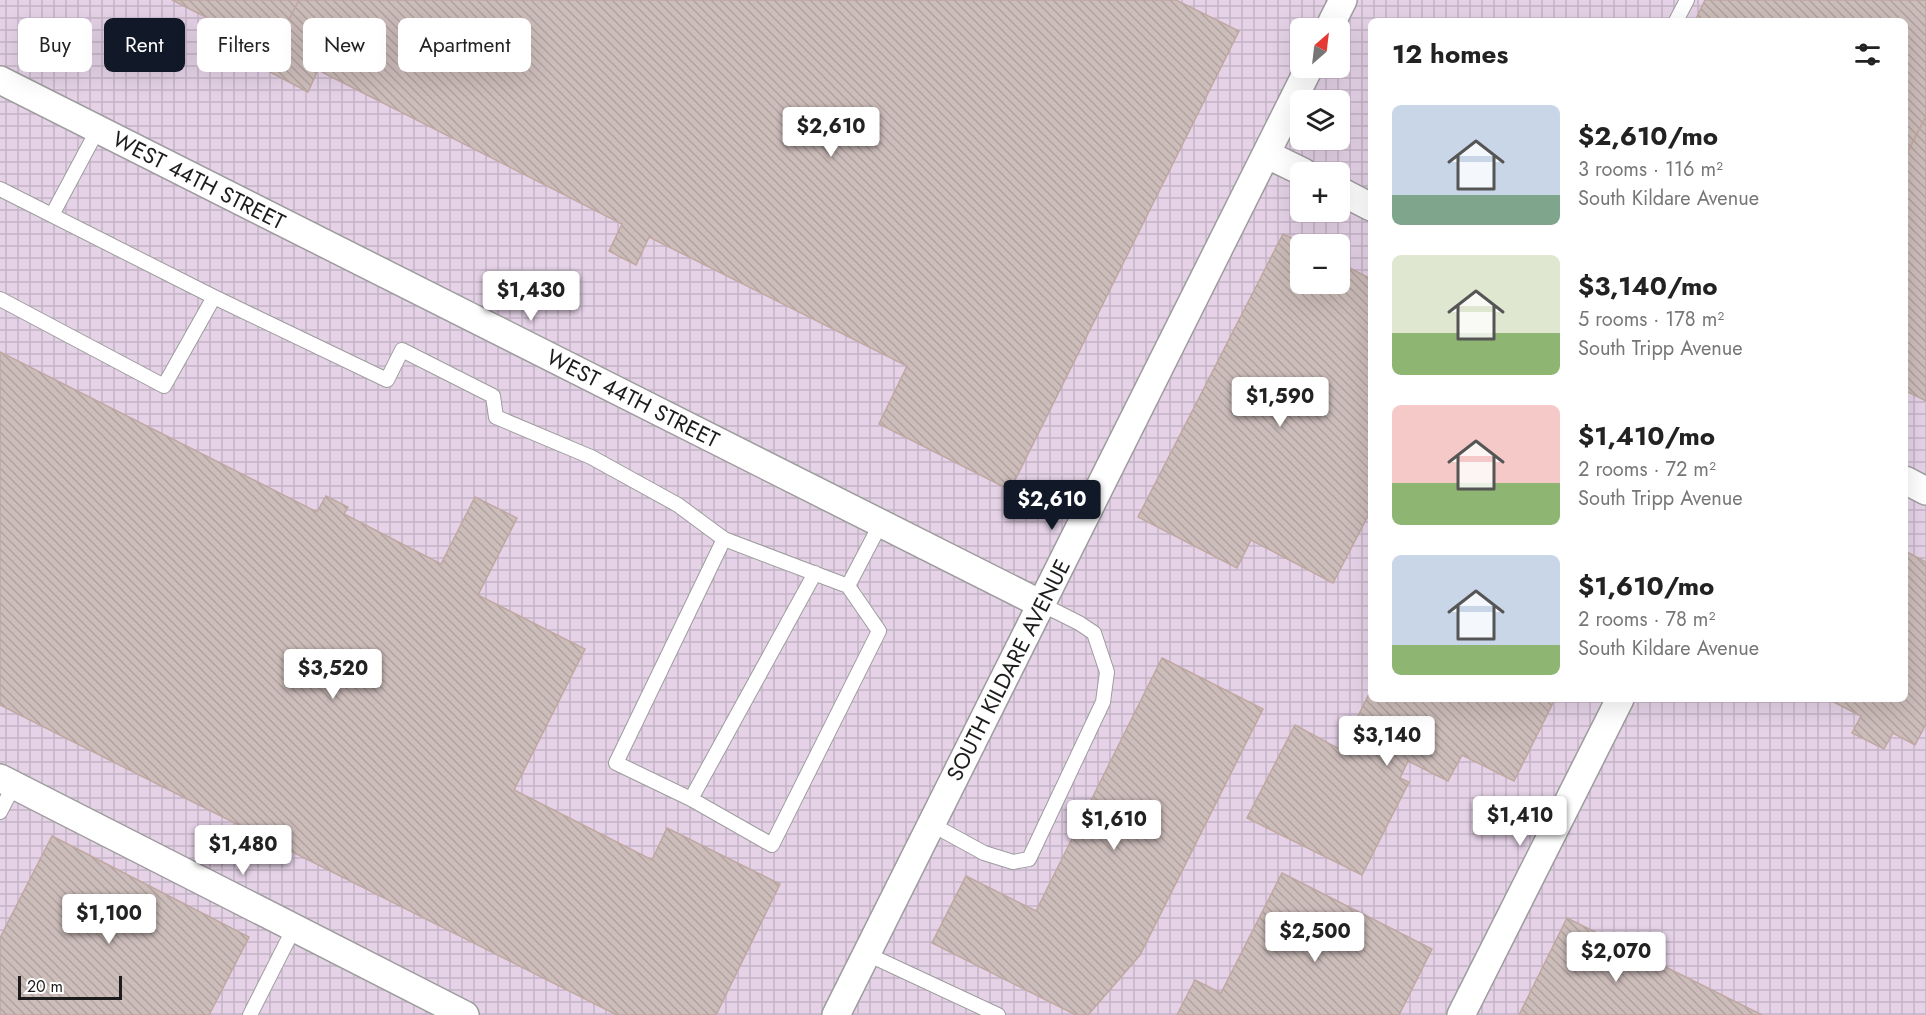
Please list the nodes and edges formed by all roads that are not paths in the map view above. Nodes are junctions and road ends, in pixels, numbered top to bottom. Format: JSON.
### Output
{"nodes":[{"id":1,"x":1343,"y":0,"type":"edge"},
{"id":2,"x":1687,"y":0,"type":"edge"},
{"id":3,"x":1334,"y":18,"type":"edge"},
{"id":4,"x":1678,"y":18,"type":"edge"},
{"id":5,"x":1305,"y":78,"type":"edge"},
{"id":6,"x":0,"y":80,"type":"edge"},
{"id":7,"x":98,"y":129,"type":"junction"},
{"id":8,"x":1266,"y":154,"type":"junction"},
{"id":9,"x":1290,"y":166,"type":"edge"},
{"id":10,"x":0,"y":189,"type":"edge"},
{"id":11,"x":1350,"y":196,"type":"edge"},
{"id":12,"x":1368,"y":205,"type":"edge"},
{"id":13,"x":52,"y":215,"type":"junction"},
{"id":14,"x":214,"y":297,"type":"junction"},
{"id":15,"x":0,"y":299,"type":"edge"},
{"id":16,"x":1908,"y":482,"type":"edge"},
{"id":17,"x":1926,"y":491,"type":"edge"},
{"id":18,"x":881,"y":523,"type":"junction"},
{"id":19,"x":724,"y":539,"type":"junction"},
{"id":20,"x":815,"y":573,"type":"junction"},
{"id":21,"x":848,"y":586,"type":"junction"},
{"id":22,"x":1041,"y":604,"type":"junction"},
{"id":23,"x":1618,"y":702,"type":"edge"},
{"id":24,"x":7,"y":781,"type":"edge"},
{"id":25,"x":692,"y":799,"type":"junction"},
{"id":26,"x":0,"y":812,"type":"edge"},
{"id":27,"x":931,"y":824,"type":"junction"},
{"id":28,"x":294,"y":928,"type":"junction"},
{"id":29,"x":867,"y":954,"type":"junction"},
{"id":30,"x":250,"y":1015,"type":"edge"},
{"id":31,"x":465,"y":1015,"type":"edge"},
{"id":32,"x":836,"y":1015,"type":"edge"},
{"id":33,"x":998,"y":1015,"type":"edge"},
{"id":34,"x":1461,"y":1015,"type":"edge"}],
"edges":[{"from":1,"to":3,"type":"street"},
{"from":2,"to":4,"type":"lane"},
{"from":5,"to":8,"type":"street","name":"SOUTH KILDARE AVENUE"},
{"from":6,"to":7,"type":"street","name":"WEST 44TH STREET"},
{"from":7,"to":13,"type":"lane"},
{"from":7,"to":18,"type":"street","name":"WEST 44TH STREET"},
{"from":8,"to":9,"type":"street"},
{"from":8,"to":22,"type":"street","name":"SOUTH KILDARE AVENUE"},
{"from":10,"to":13,"type":"lane"},
{"from":11,"to":12,"type":"street"},
{"from":13,"to":14,"type":"lane"},
{"from":14,"to":15,"type":"lane"},
{"from":14,"to":19,"type":"lane"},
{"from":16,"to":17,"type":"street"},
{"from":18,"to":21,"type":"lane"},
{"from":18,"to":22,"type":"street","name":"WEST 44TH STREET"},
{"from":19,"to":20,"type":"lane"},
{"from":19,"to":25,"type":"lane"},
{"from":20,"to":21,"type":"lane"},
{"from":20,"to":25,"type":"lane"},
{"from":21,"to":25,"type":"lane"},
{"from":22,"to":27,"type":"street","name":"SOUTH KILDARE AVENUE"},
{"from":22,"to":27,"type":"lane"},
{"from":23,"to":34,"type":"street"},
{"from":24,"to":26,"type":"lane"},
{"from":24,"to":28,"type":"street"},
{"from":27,"to":29,"type":"street","name":"SOUTH KILDARE AVENUE"},
{"from":28,"to":30,"type":"lane"},
{"from":28,"to":31,"type":"street"},
{"from":29,"to":32,"type":"street","name":"SOUTH KILDARE AVENUE"},
{"from":29,"to":33,"type":"lane"}]}
